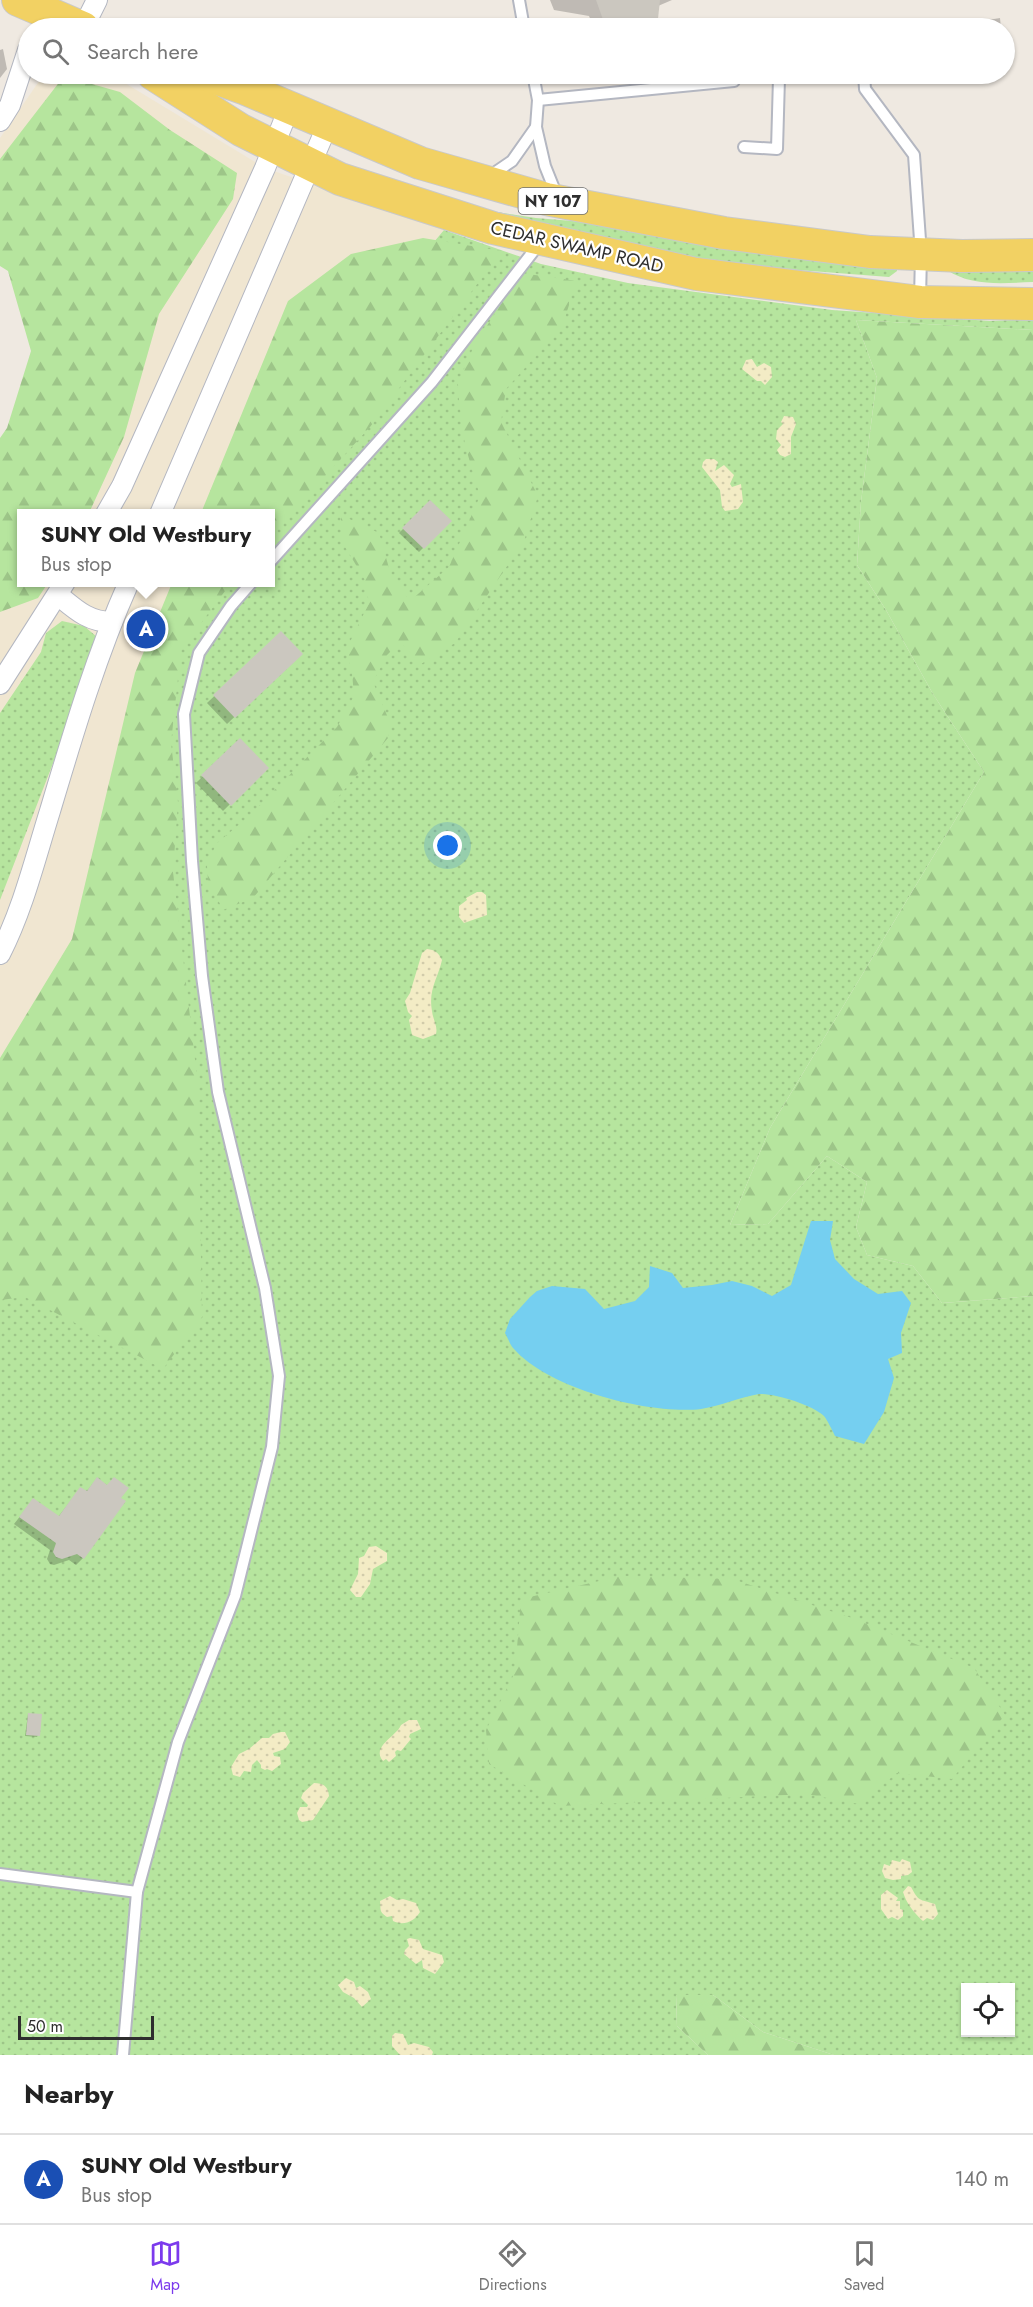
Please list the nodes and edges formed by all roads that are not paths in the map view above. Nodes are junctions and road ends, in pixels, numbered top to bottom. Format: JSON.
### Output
{"nodes":[{"id":1,"x":97,"y":0,"type":"edge"},
{"id":2,"x":519,"y":0,"type":"edge"},
{"id":3,"x":32,"y":13,"type":"edge"},
{"id":4,"x":49,"y":18,"type":"edge"},
{"id":5,"x":88,"y":18,"type":"edge"},
{"id":6,"x":522,"y":18,"type":"edge"},
{"id":7,"x":18,"y":81,"type":"edge"},
{"id":8,"x":169,"y":84,"type":"edge"},
{"id":9,"x":229,"y":84,"type":"edge"},
{"id":10,"x":535,"y":84,"type":"edge"},
{"id":11,"x":703,"y":84,"type":"edge"},
{"id":12,"x":779,"y":84,"type":"edge"},
{"id":13,"x":865,"y":84,"type":"edge"},
{"id":14,"x":538,"y":100,"type":"junction"},
{"id":15,"x":289,"y":108,"type":"junction"},
{"id":16,"x":0,"y":121,"type":"edge"},
{"id":17,"x":328,"y":124,"type":"junction"},
{"id":18,"x":536,"y":126,"type":"junction"},
{"id":19,"x":274,"y":146,"type":"junction"},
{"id":20,"x":744,"y":147,"type":"dead end"},
{"id":21,"x":310,"y":165,"type":"junction"},
{"id":22,"x":483,"y":181,"type":"junction"},
{"id":23,"x":560,"y":202,"type":"junction"},
{"id":24,"x":542,"y":240,"type":"junction"},
{"id":25,"x":921,"y":254,"type":"junction"},
{"id":26,"x":1033,"y":255,"type":"edge"},
{"id":27,"x":920,"y":302,"type":"junction"},
{"id":28,"x":1033,"y":304,"type":"edge"},
{"id":29,"x":108,"y":509,"type":"edge"},
{"id":30,"x":162,"y":509,"type":"edge"},
{"id":31,"x":275,"y":556,"type":"edge"},
{"id":32,"x":127,"y":587,"type":"edge"},
{"id":33,"x":248,"y":587,"type":"edge"},
{"id":34,"x":61,"y":589,"type":"edge"},
{"id":35,"x":112,"y":622,"type":"junction"},
{"id":36,"x":0,"y":684,"type":"edge"},
{"id":37,"x":0,"y":954,"type":"edge"},
{"id":38,"x":0,"y":1874,"type":"edge"},
{"id":39,"x":137,"y":1892,"type":"junction"},
{"id":40,"x":123,"y":2055,"type":"edge"}],
"edges":[{"from":1,"to":5,"type":"street"},
{"from":2,"to":6,"type":"lane"},
{"from":3,"to":4,"type":"main road"},
{"from":7,"to":16,"type":"street"},
{"from":8,"to":19,"type":"main road","name":"CEDAR SWAMP ROAD","number":"NY 107"},
{"from":9,"to":15,"type":"main road","number":"NY 107"},
{"from":10,"to":14,"type":"lane"},
{"from":11,"to":14,"type":"lane"},
{"from":12,"to":20,"type":"lane"},
{"from":13,"to":25,"type":"lane"},
{"from":14,"to":18,"type":"lane"},
{"from":15,"to":17,"type":"main road","number":"NY 107"},
{"from":15,"to":19,"type":"street"},
{"from":17,"to":21,"type":"street"},
{"from":17,"to":22,"type":"main road","number":"NY 107"},
{"from":18,"to":22,"type":"lane"},
{"from":18,"to":23,"type":"lane"},
{"from":19,"to":21,"type":"main road","name":"CEDAR SWAMP ROAD","number":"NY 107"},
{"from":19,"to":29,"type":"street"},
{"from":21,"to":24,"type":"main road","name":"CEDAR SWAMP ROAD","number":"NY 107"},
{"from":21,"to":30,"type":"street"},
{"from":22,"to":23,"type":"main road","number":"NY 107"},
{"from":23,"to":25,"type":"main road","number":"NY 107"},
{"from":24,"to":27,"type":"main road","name":"CEDAR SWAMP ROAD","number":"NY 107"},
{"from":24,"to":31,"type":"lane"},
{"from":25,"to":26,"type":"main road","number":"NY 107"},
{"from":25,"to":27,"type":"lane"},
{"from":27,"to":28,"type":"main road","name":"CEDAR SWAMP ROAD","number":"NY 107"},
{"from":32,"to":35,"type":"street"},
{"from":33,"to":39,"type":"lane"},
{"from":34,"to":35,"type":"street"},
{"from":34,"to":36,"type":"street"},
{"from":35,"to":37,"type":"street"},
{"from":38,"to":39,"type":"lane"},
{"from":39,"to":40,"type":"lane"}]}
